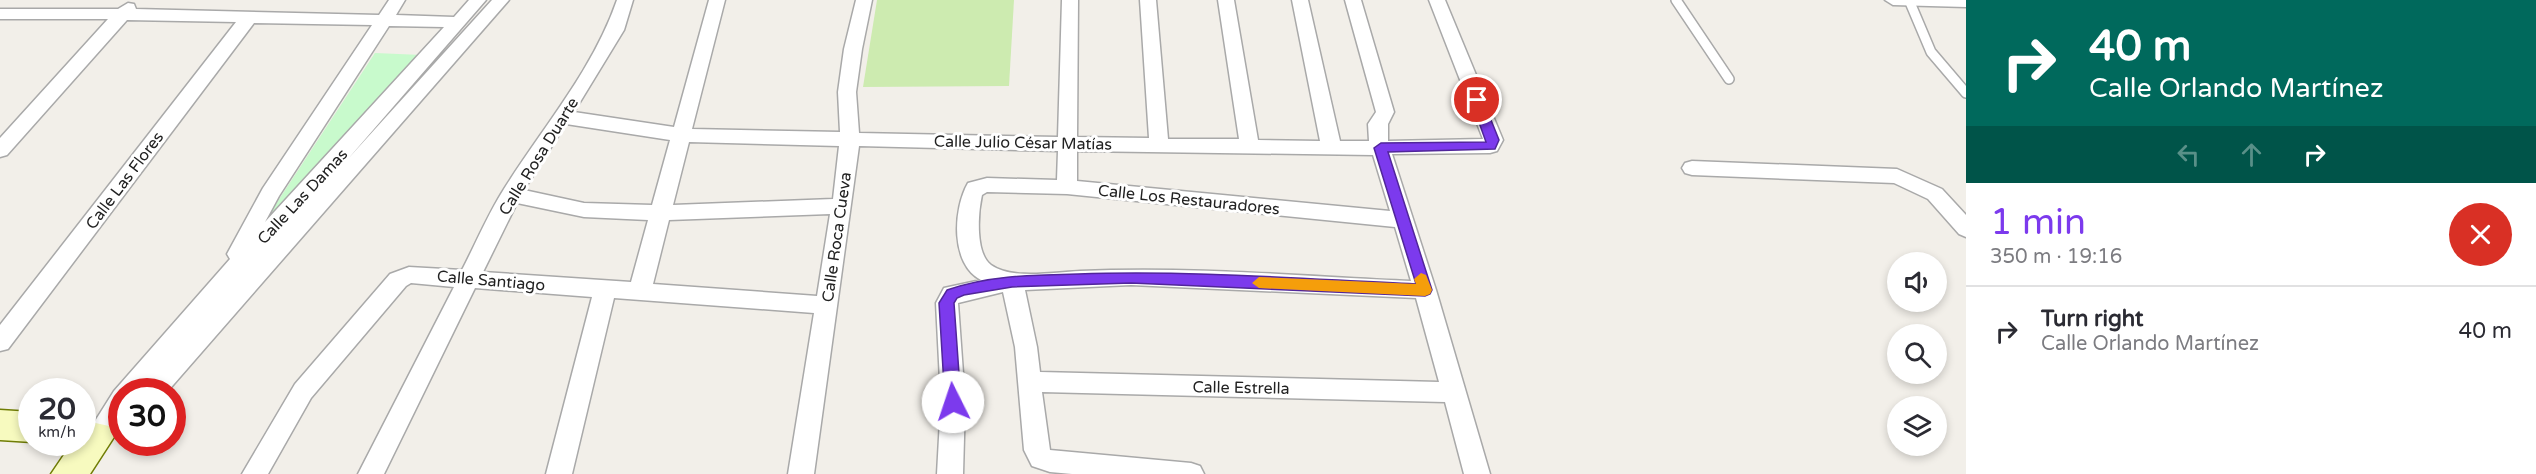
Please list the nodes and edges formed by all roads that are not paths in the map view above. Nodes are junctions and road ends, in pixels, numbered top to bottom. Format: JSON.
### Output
{"nodes":[{"id":1,"x":214,"y":0,"type":"edge"},
{"id":2,"x":300,"y":0,"type":"edge"},
{"id":3,"x":398,"y":0,"type":"edge"},
{"id":4,"x":478,"y":0,"type":"edge"},
{"id":5,"x":501,"y":0,"type":"edge"},
{"id":6,"x":625,"y":0,"type":"edge"},
{"id":7,"x":717,"y":0,"type":"edge"},
{"id":8,"x":864,"y":0,"type":"edge"},
{"id":9,"x":1070,"y":0,"type":"edge"},
{"id":10,"x":1148,"y":0,"type":"edge"},
{"id":11,"x":1226,"y":0,"type":"edge"},
{"id":12,"x":1300,"y":0,"type":"edge"},
{"id":13,"x":1353,"y":0,"type":"edge"},
{"id":14,"x":1437,"y":0,"type":"edge"},
{"id":15,"x":1676,"y":0,"type":"edge"},
{"id":16,"x":1893,"y":0,"type":"edge"},
{"id":17,"x":1909,"y":0,"type":"edge"},
{"id":18,"x":1966,"y":2,"type":"edge"},
{"id":19,"x":128,"y":7,"type":"edge"},
{"id":20,"x":0,"y":14,"type":"edge"},
{"id":21,"x":201,"y":16,"type":"junction"},
{"id":22,"x":249,"y":17,"type":"junction"},
{"id":23,"x":283,"y":18,"type":"junction"},
{"id":24,"x":384,"y":20,"type":"junction"},
{"id":25,"x":457,"y":22,"type":"junction"},
{"id":26,"x":1729,"y":79,"type":"dead end"},
{"id":27,"x":1966,"y":93,"type":"edge"},
{"id":28,"x":562,"y":117,"type":"junction"},
{"id":29,"x":682,"y":135,"type":"junction"},
{"id":30,"x":850,"y":139,"type":"junction"},
{"id":31,"x":1067,"y":143,"type":"junction"},
{"id":32,"x":1159,"y":144,"type":"junction"},
{"id":33,"x":1249,"y":144,"type":"junction"},
{"id":34,"x":1331,"y":146,"type":"junction"},
{"id":35,"x":1381,"y":148,"type":"junction"},
{"id":36,"x":0,"y":150,"type":"edge"},
{"id":37,"x":1692,"y":168,"type":"dead end"},
{"id":38,"x":1066,"y":187,"type":"junction"},
{"id":39,"x":511,"y":194,"type":"junction"},
{"id":40,"x":842,"y":206,"type":"junction"},
{"id":41,"x":662,"y":213,"type":"junction"},
{"id":42,"x":1403,"y":220,"type":"junction"},
{"id":43,"x":1966,"y":229,"type":"edge"},
{"id":44,"x":227,"y":276,"type":"junction"},
{"id":45,"x":468,"y":280,"type":"junction"},
{"id":46,"x":1012,"y":282,"type":"junction"},
{"id":47,"x":604,"y":289,"type":"junction"},
{"id":48,"x":1425,"y":290,"type":"junction"},
{"id":49,"x":640,"y":291,"type":"junction"},
{"id":50,"x":826,"y":305,"type":"junction"},
{"id":51,"x":0,"y":342,"type":"edge"},
{"id":52,"x":139,"y":378,"type":"edge"},
{"id":53,"x":164,"y":378,"type":"edge"},
{"id":54,"x":1030,"y":382,"type":"junction"},
{"id":55,"x":1452,"y":392,"type":"junction"},
{"id":56,"x":0,"y":425,"type":"edge"},
{"id":57,"x":18,"y":427,"type":"edge"},
{"id":58,"x":100,"y":430,"type":"edge"},
{"id":59,"x":69,"y":474,"type":"edge"},
{"id":60,"x":255,"y":474,"type":"edge"},
{"id":61,"x":371,"y":474,"type":"edge"},
{"id":62,"x":559,"y":474,"type":"edge"},
{"id":63,"x":801,"y":474,"type":"edge"},
{"id":64,"x":950,"y":474,"type":"edge"},
{"id":65,"x":1191,"y":474,"type":"edge"},
{"id":66,"x":1477,"y":474,"type":"edge"}],
"edges":[{"from":1,"to":21,"type":"street"},
{"from":2,"to":23,"type":"street"},
{"from":3,"to":24,"type":"street"},
{"from":4,"to":25,"type":"street","name":"Calle Las Damas"},
{"from":5,"to":53,"type":"street","name":"Calle Las Damas"},
{"from":6,"to":28,"type":"street","name":"Calle Rosa Duarte"},
{"from":7,"to":29,"type":"street"},
{"from":8,"to":30,"type":"street","name":"Calle Roca Cueva"},
{"from":9,"to":31,"type":"street"},
{"from":10,"to":32,"type":"street"},
{"from":11,"to":33,"type":"street"},
{"from":12,"to":34,"type":"street"},
{"from":13,"to":35,"type":"street"},
{"from":14,"to":35,"type":"street","name":"Calle Julio César Matías"},
{"from":15,"to":26,"type":"lane"},
{"from":16,"to":17,"type":"street"},
{"from":17,"to":18,"type":"street"},
{"from":17,"to":27,"type":"lane"},
{"from":19,"to":20,"type":"street"},
{"from":19,"to":21,"type":"street"},
{"from":19,"to":36,"type":"street"},
{"from":21,"to":22,"type":"street"},
{"from":22,"to":23,"type":"street"},
{"from":22,"to":51,"type":"street","name":"Calle Las Flores"},
{"from":23,"to":24,"type":"street"},
{"from":24,"to":25,"type":"street"},
{"from":24,"to":44,"type":"street"},
{"from":25,"to":44,"type":"street","name":"Calle Las Damas"},
{"from":28,"to":29,"type":"street","name":"Calle Julio César Matías"},
{"from":28,"to":39,"type":"street","name":"Calle Rosa Duarte"},
{"from":29,"to":30,"type":"street","name":"Calle Julio César Matías"},
{"from":29,"to":41,"type":"street"},
{"from":30,"to":31,"type":"street","name":"Calle Julio César Matías"},
{"from":30,"to":40,"type":"street","name":"Calle Roca Cueva"},
{"from":31,"to":32,"type":"street","name":"Calle Julio César Matías"},
{"from":31,"to":38,"type":"street"},
{"from":32,"to":33,"type":"street","name":"Calle Julio César Matías"},
{"from":33,"to":34,"type":"street","name":"Calle Julio César Matías"},
{"from":34,"to":35,"type":"street","name":"Calle Julio César Matías"},
{"from":35,"to":42,"type":"street"},
{"from":37,"to":43,"type":"street"},
{"from":38,"to":42,"type":"street","name":"Calle Los Restauradores"},
{"from":38,"to":46,"type":"street","name":"Calle Los Restauradores"},
{"from":39,"to":41,"type":"street"},
{"from":39,"to":45,"type":"street","name":"Calle Rosa Duarte"},
{"from":40,"to":41,"type":"street"},
{"from":40,"to":50,"type":"street","name":"Calle Roca Cueva"},
{"from":41,"to":49,"type":"street"},
{"from":42,"to":48,"type":"street"},
{"from":44,"to":52,"type":"street","name":"Calle Las Damas"},
{"from":45,"to":47,"type":"street","name":"Calle Santiago"},
{"from":45,"to":60,"type":"street","name":"Calle Santiago"},
{"from":45,"to":61,"type":"street","name":"Calle Rosa Duarte"},
{"from":46,"to":48,"type":"street"},
{"from":46,"to":54,"type":"street"},
{"from":46,"to":64,"type":"street"},
{"from":47,"to":49,"type":"street","name":"Calle Santiago"},
{"from":47,"to":62,"type":"street"},
{"from":48,"to":55,"type":"street"},
{"from":49,"to":50,"type":"street","name":"Calle Santiago"},
{"from":50,"to":63,"type":"street","name":"Calle Roca Cueva"},
{"from":54,"to":55,"type":"street","name":"Calle Estrella"},
{"from":54,"to":65,"type":"street"},
{"from":55,"to":66,"type":"street"},
{"from":56,"to":57,"type":"street"},
{"from":58,"to":59,"type":"street"}]}
